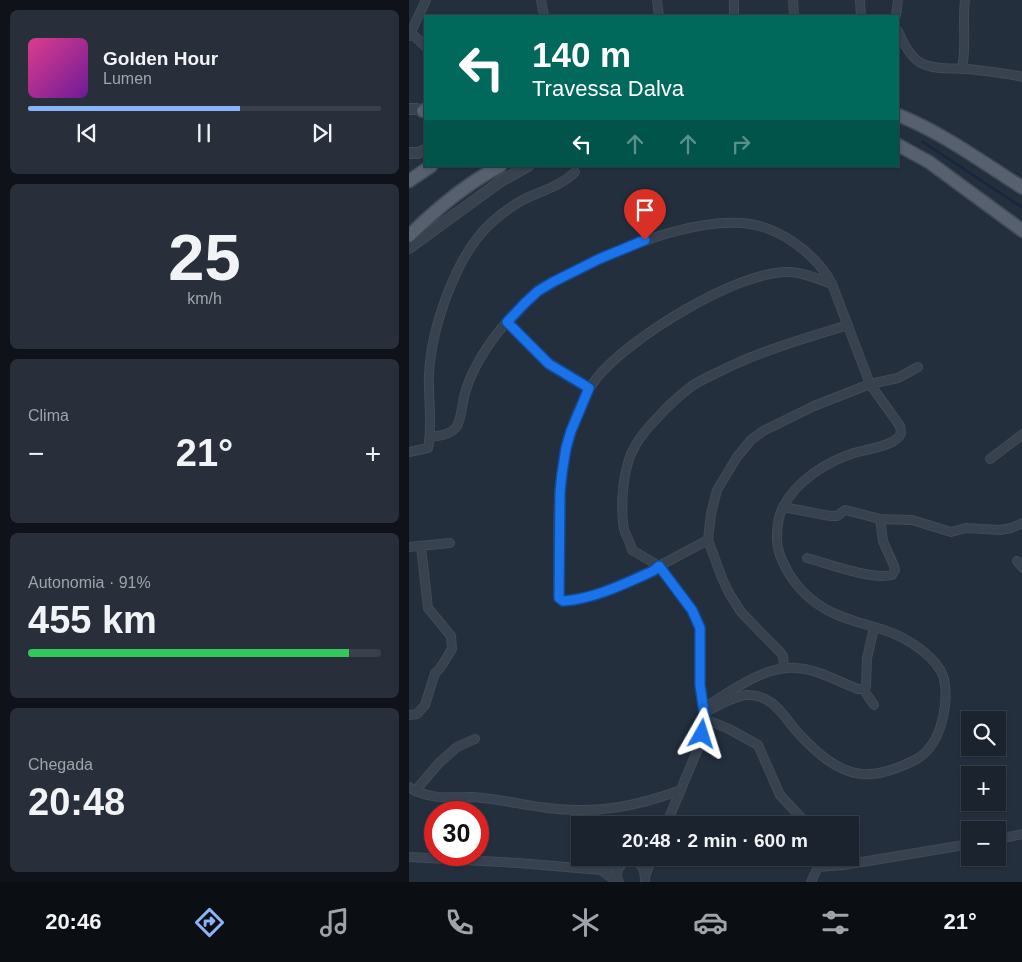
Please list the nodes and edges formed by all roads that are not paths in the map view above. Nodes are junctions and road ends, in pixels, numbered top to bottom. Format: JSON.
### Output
{"nodes":[{"id":1,"x":425,"y":0,"type":"edge"},
{"id":2,"x":541,"y":0,"type":"edge"},
{"id":3,"x":657,"y":0,"type":"edge"},
{"id":4,"x":734,"y":0,"type":"edge"},
{"id":5,"x":793,"y":0,"type":"edge"},
{"id":6,"x":859,"y":0,"type":"edge"},
{"id":7,"x":898,"y":0,"type":"edge"},
{"id":8,"x":965,"y":0,"type":"edge"},
{"id":9,"x":545,"y":15,"type":"edge"},
{"id":10,"x":659,"y":15,"type":"edge"},
{"id":11,"x":735,"y":15,"type":"edge"},
{"id":12,"x":794,"y":15,"type":"edge"},
{"id":13,"x":861,"y":15,"type":"edge"},
{"id":14,"x":895,"y":15,"type":"edge"},
{"id":15,"x":412,"y":22,"type":"edge"},
{"id":16,"x":899,"y":33,"type":"edge"},
{"id":17,"x":410,"y":34,"type":"edge"},
{"id":18,"x":424,"y":45,"type":"edge"},
{"id":19,"x":962,"y":69,"type":"junction"},
{"id":20,"x":1022,"y":78,"type":"edge"},
{"id":21,"x":409,"y":109,"type":"edge"},
{"id":22,"x":424,"y":109,"type":"edge"},
{"id":23,"x":899,"y":115,"type":"edge"},
{"id":24,"x":899,"y":146,"type":"edge"},
{"id":25,"x":424,"y":150,"type":"edge"},
{"id":26,"x":409,"y":153,"type":"edge"},
{"id":27,"x":430,"y":167,"type":"edge"},
{"id":28,"x":498,"y":167,"type":"edge"},
{"id":29,"x":526,"y":167,"type":"edge"},
{"id":30,"x":575,"y":172,"type":"dead end"},
{"id":31,"x":409,"y":182,"type":"edge"},
{"id":32,"x":1022,"y":188,"type":"edge"},
{"id":33,"x":1022,"y":231,"type":"edge"},
{"id":34,"x":409,"y":236,"type":"edge"},
{"id":35,"x":409,"y":248,"type":"edge"},
{"id":36,"x":832,"y":284,"type":"junction"},
{"id":37,"x":507,"y":322,"type":"junction"},
{"id":38,"x":848,"y":325,"type":"junction"},
{"id":39,"x":918,"y":367,"type":"dead end"},
{"id":40,"x":869,"y":384,"type":"junction"},
{"id":41,"x":589,"y":388,"type":"junction"},
{"id":42,"x":1022,"y":434,"type":"edge"},
{"id":43,"x":430,"y":437,"type":"junction"},
{"id":44,"x":409,"y":452,"type":"edge"},
{"id":45,"x":990,"y":459,"type":"dead end"},
{"id":46,"x":783,"y":506,"type":"junction"},
{"id":47,"x":880,"y":519,"type":"junction"},
{"id":48,"x":1022,"y":523,"type":"edge"},
{"id":49,"x":708,"y":540,"type":"junction"},
{"id":50,"x":450,"y":543,"type":"dead end"},
{"id":51,"x":421,"y":546,"type":"junction"},
{"id":52,"x":409,"y":547,"type":"edge"},
{"id":53,"x":807,"y":558,"type":"dead end"},
{"id":54,"x":1017,"y":561,"type":"dead end"},
{"id":55,"x":659,"y":566,"type":"junction"},
{"id":56,"x":1022,"y":568,"type":"edge"},
{"id":57,"x":874,"y":628,"type":"junction"},
{"id":58,"x":784,"y":668,"type":"junction"},
{"id":59,"x":863,"y":689,"type":"junction"},
{"id":60,"x":874,"y":705,"type":"dead end"},
{"id":61,"x":705,"y":713,"type":"junction"},
{"id":62,"x":413,"y":715,"type":"edge"},
{"id":63,"x":475,"y":739,"type":"dead end"},
{"id":64,"x":412,"y":789,"type":"edge"},
{"id":65,"x":681,"y":790,"type":"junction"},
{"id":66,"x":670,"y":816,"type":"edge"},
{"id":67,"x":800,"y":816,"type":"edge"},
{"id":68,"x":1022,"y":834,"type":"edge"},
{"id":69,"x":1006,"y":837,"type":"edge"},
{"id":70,"x":961,"y":846,"type":"edge"},
{"id":71,"x":409,"y":857,"type":"edge"},
{"id":72,"x":614,"y":866,"type":"edge"},
{"id":73,"x":622,"y":866,"type":"edge"},
{"id":74,"x":642,"y":866,"type":"edge"},
{"id":75,"x":649,"y":866,"type":"edge"},
{"id":76,"x":818,"y":867,"type":"joint"},
{"id":77,"x":601,"y":870,"type":"junction"},
{"id":78,"x":644,"y":881,"type":"edge"},
{"id":79,"x":618,"y":882,"type":"edge"},
{"id":80,"x":811,"y":882,"type":"edge"}],
"edges":[{"from":1,"to":15,"type":"street"},
{"from":2,"to":9,"type":"street"},
{"from":3,"to":10,"type":"street"},
{"from":4,"to":11,"type":"street"},
{"from":5,"to":12,"type":"street"},
{"from":6,"to":13,"type":"street"},
{"from":7,"to":14,"type":"street"},
{"from":8,"to":19,"type":"street"},
{"from":15,"to":17,"type":"street"},
{"from":16,"to":19,"type":"street"},
{"from":17,"to":18,"type":"street"},
{"from":19,"to":20,"type":"street"},
{"from":21,"to":22,"type":"street"},
{"from":23,"to":32,"type":"main road"},
{"from":24,"to":33,"type":"main road"},
{"from":25,"to":26,"type":"street"},
{"from":27,"to":31,"type":"main road"},
{"from":28,"to":34,"type":"main road"},
{"from":29,"to":35,"type":"street"},
{"from":30,"to":43,"type":"street"},
{"from":36,"to":37,"type":"street"},
{"from":36,"to":38,"type":"street"},
{"from":36,"to":41,"type":"street"},
{"from":37,"to":41,"type":"street"},
{"from":37,"to":43,"type":"street"},
{"from":38,"to":40,"type":"street"},
{"from":38,"to":55,"type":"street"},
{"from":39,"to":40,"type":"street"},
{"from":40,"to":46,"type":"street"},
{"from":40,"to":49,"type":"street"},
{"from":41,"to":55,"type":"street"},
{"from":42,"to":45,"type":"street"},
{"from":43,"to":44,"type":"street"},
{"from":46,"to":47,"type":"street"},
{"from":46,"to":57,"type":"street"},
{"from":47,"to":48,"type":"street"},
{"from":47,"to":53,"type":"street"},
{"from":49,"to":55,"type":"street"},
{"from":49,"to":58,"type":"street"},
{"from":50,"to":51,"type":"street"},
{"from":51,"to":52,"type":"street"},
{"from":51,"to":62,"type":"street"},
{"from":54,"to":56,"type":"street"},
{"from":55,"to":61,"type":"street"},
{"from":57,"to":59,"type":"street"},
{"from":57,"to":61,"type":"street"},
{"from":58,"to":59,"type":"street"},
{"from":58,"to":61,"type":"street"},
{"from":59,"to":60,"type":"street"},
{"from":61,"to":65,"type":"street"},
{"from":61,"to":67,"type":"street"},
{"from":63,"to":64,"type":"street"},
{"from":64,"to":65,"type":"street"},
{"from":65,"to":66,"type":"street"},
{"from":68,"to":69,"type":"street"},
{"from":70,"to":76,"type":"street"},
{"from":71,"to":77,"type":"street"},
{"from":72,"to":77,"type":"street"},
{"from":73,"to":79,"type":"street"},
{"from":74,"to":78,"type":"street"},
{"from":75,"to":78,"type":"street"},
{"from":76,"to":80,"type":"street"},
{"from":77,"to":79,"type":"street"}]}
